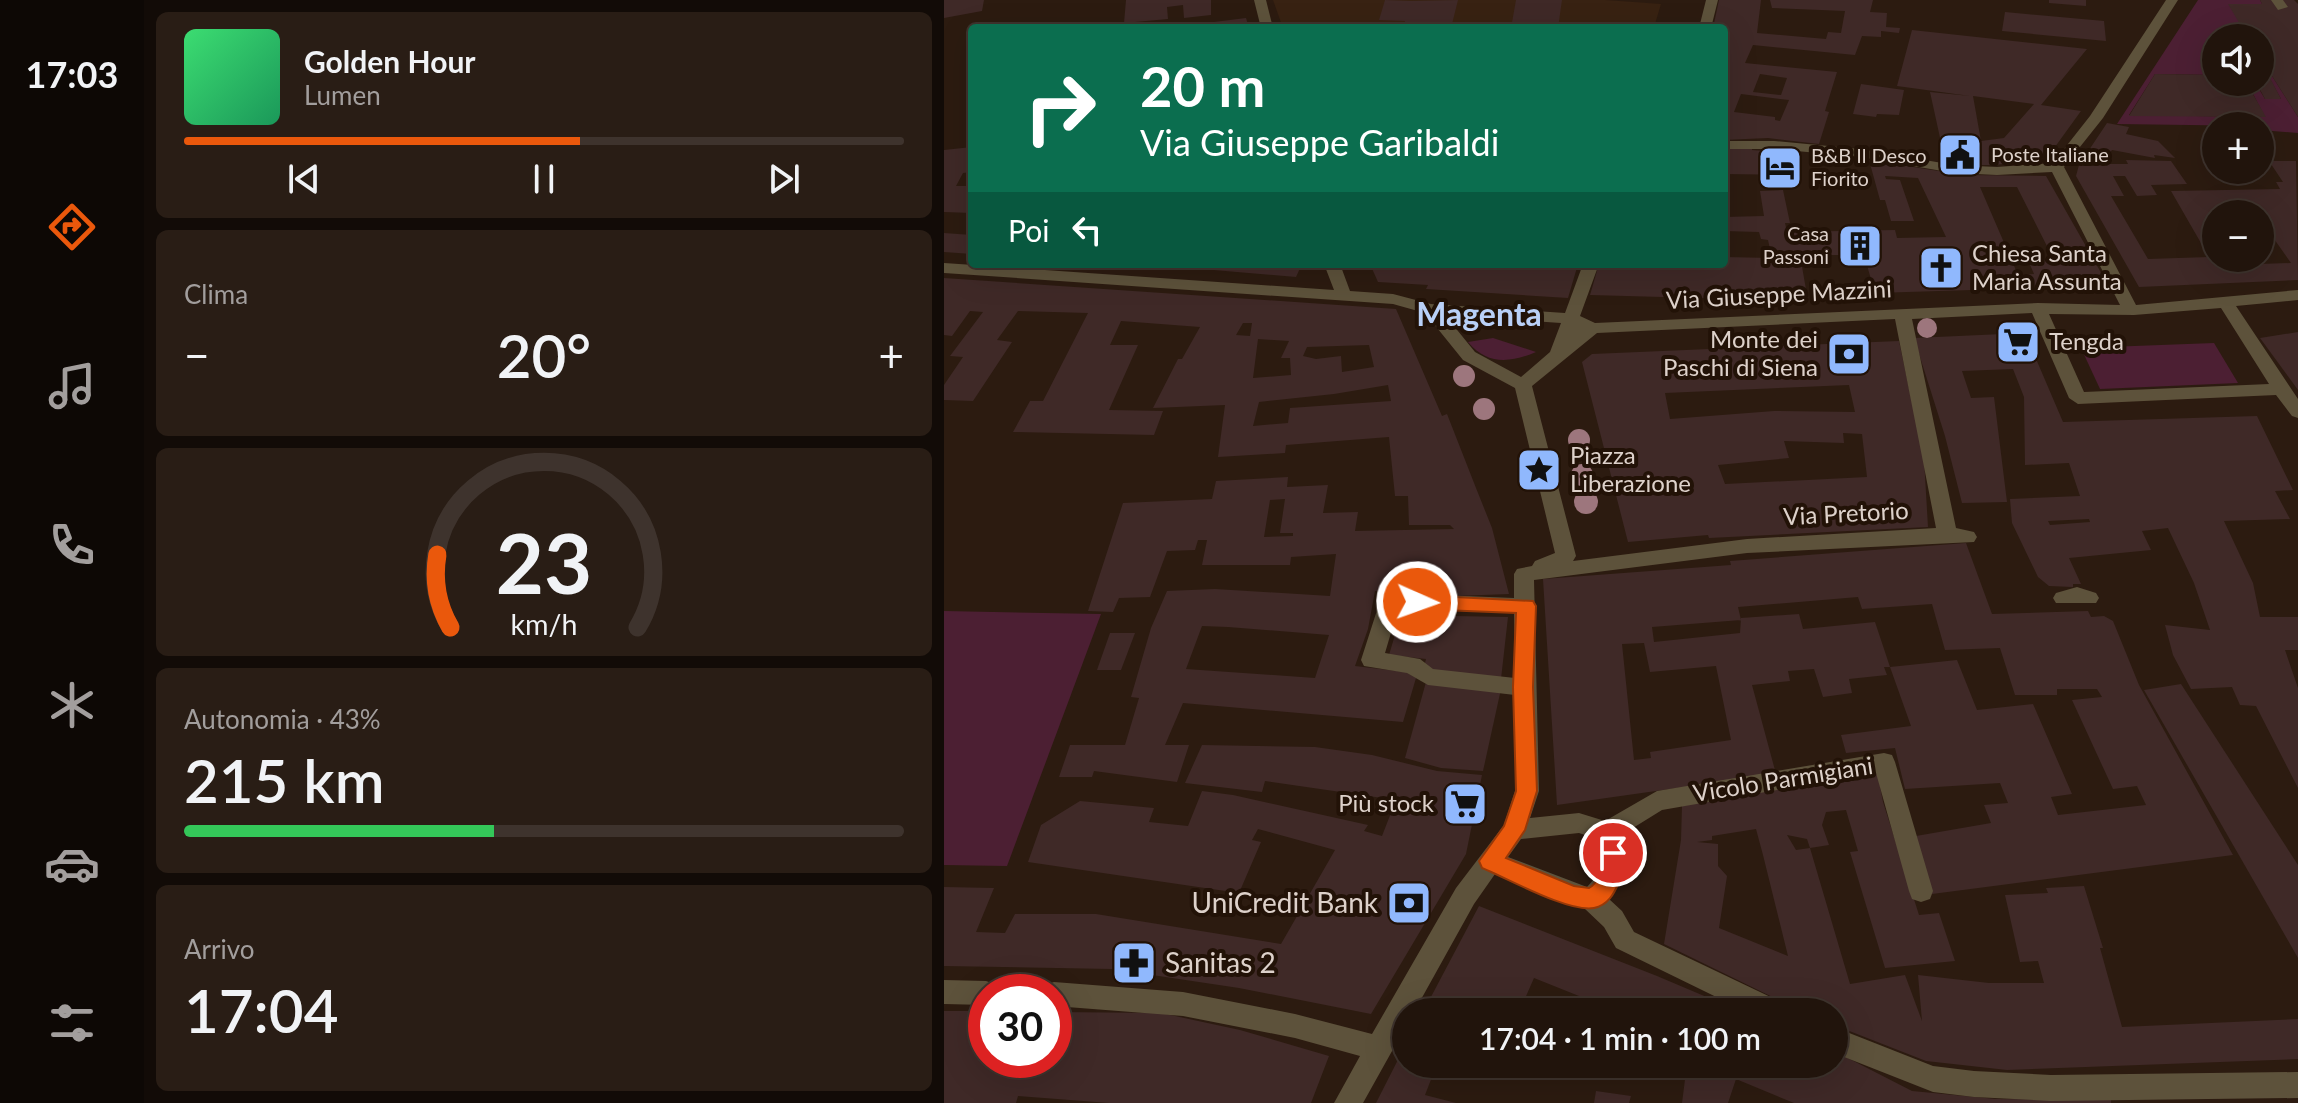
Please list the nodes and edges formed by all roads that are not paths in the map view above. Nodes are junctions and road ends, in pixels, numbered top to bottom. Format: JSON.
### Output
{"nodes":[{"id":1,"x":1260,"y":0,"type":"edge"},
{"id":2,"x":1712,"y":0,"type":"edge"},
{"id":3,"x":2172,"y":0,"type":"edge"},
{"id":4,"x":1266,"y":24,"type":"edge"},
{"id":5,"x":1706,"y":24,"type":"edge"},
{"id":6,"x":1728,"y":145,"type":"edge"},
{"id":7,"x":2057,"y":167,"type":"junction"},
{"id":8,"x":944,"y":268,"type":"edge"},
{"id":9,"x":1334,"y":268,"type":"edge"},
{"id":10,"x":1590,"y":268,"type":"edge"},
{"id":11,"x":2298,"y":295,"type":"edge"},
{"id":12,"x":1344,"y":296,"type":"junction"},
{"id":13,"x":1432,"y":301,"type":"junction"},
{"id":14,"x":2225,"y":301,"type":"junction"},
{"id":15,"x":2038,"y":308,"type":"junction"},
{"id":16,"x":2130,"y":308,"type":"junction"},
{"id":17,"x":1574,"y":312,"type":"junction"},
{"id":18,"x":1902,"y":313,"type":"junction"},
{"id":19,"x":1593,"y":328,"type":"junction"},
{"id":20,"x":1558,"y":354,"type":"junction"},
{"id":21,"x":1523,"y":385,"type":"junction"},
{"id":22,"x":2281,"y":389,"type":"junction"},
{"id":23,"x":2298,"y":412,"type":"edge"},
{"id":24,"x":1524,"y":574,"type":"junction"},
{"id":25,"x":2063,"y":598,"type":"dead end"},
{"id":26,"x":2089,"y":598,"type":"dead end"},
{"id":27,"x":1526,"y":606,"type":"junction"},
{"id":28,"x":1523,"y":687,"type":"junction"},
{"id":29,"x":1514,"y":830,"type":"junction"},
{"id":30,"x":1607,"y":832,"type":"junction"},
{"id":31,"x":1490,"y":861,"type":"junction"},
{"id":32,"x":1921,"y":891,"type":"dead end"},
{"id":33,"x":1591,"y":899,"type":"junction"},
{"id":34,"x":944,"y":992,"type":"edge"},
{"id":35,"x":968,"y":993,"type":"edge"},
{"id":36,"x":1072,"y":995,"type":"edge"},
{"id":37,"x":1745,"y":998,"type":"edge"},
{"id":38,"x":1848,"y":1046,"type":"edge"},
{"id":39,"x":1377,"y":1048,"type":"junction"},
{"id":40,"x":2298,"y":1085,"type":"edge"},
{"id":41,"x":2213,"y":1096,"type":"edge"},
{"id":42,"x":1348,"y":1103,"type":"edge"}],
"edges":[{"from":1,"to":4,"type":"street"},
{"from":2,"to":5,"type":"street"},
{"from":3,"to":7,"type":"street"},
{"from":6,"to":7,"type":"street"},
{"from":7,"to":16,"type":"street"},
{"from":8,"to":12,"type":"street"},
{"from":9,"to":12,"type":"street"},
{"from":10,"to":17,"type":"street"},
{"from":11,"to":14,"type":"street","name":"Via Giuseppe Mazzini"},
{"from":12,"to":13,"type":"street"},
{"from":13,"to":17,"type":"street"},
{"from":13,"to":21,"type":"street"},
{"from":14,"to":16,"type":"street","name":"Via Giuseppe Mazzini"},
{"from":14,"to":22,"type":"street"},
{"from":15,"to":16,"type":"street","name":"Via Giuseppe Mazzini"},
{"from":15,"to":18,"type":"street","name":"Via Giuseppe Mazzini"},
{"from":15,"to":22,"type":"street"},
{"from":17,"to":19,"type":"street"},
{"from":17,"to":20,"type":"street"},
{"from":18,"to":19,"type":"street","name":"Via Giuseppe Mazzini"},
{"from":18,"to":24,"type":"street","name":"Via Pretorio"},
{"from":19,"to":20,"type":"street"},
{"from":20,"to":21,"type":"street"},
{"from":21,"to":24,"type":"street"},
{"from":22,"to":23,"type":"street"},
{"from":24,"to":27,"type":"street"},
{"from":25,"to":26,"type":"street"},
{"from":27,"to":28,"type":"street"},
{"from":27,"to":28,"type":"street"},
{"from":28,"to":29,"type":"street"},
{"from":29,"to":30,"type":"street"},
{"from":29,"to":31,"type":"street"},
{"from":30,"to":32,"type":"street","name":"Vicolo Parmigiani"},
{"from":30,"to":33,"type":"street"},
{"from":31,"to":33,"type":"street"},
{"from":31,"to":39,"type":"street"},
{"from":33,"to":37,"type":"street"},
{"from":34,"to":35,"type":"street"},
{"from":36,"to":39,"type":"street"},
{"from":38,"to":41,"type":"street"},
{"from":39,"to":42,"type":"street"},
{"from":40,"to":41,"type":"street"}]}
